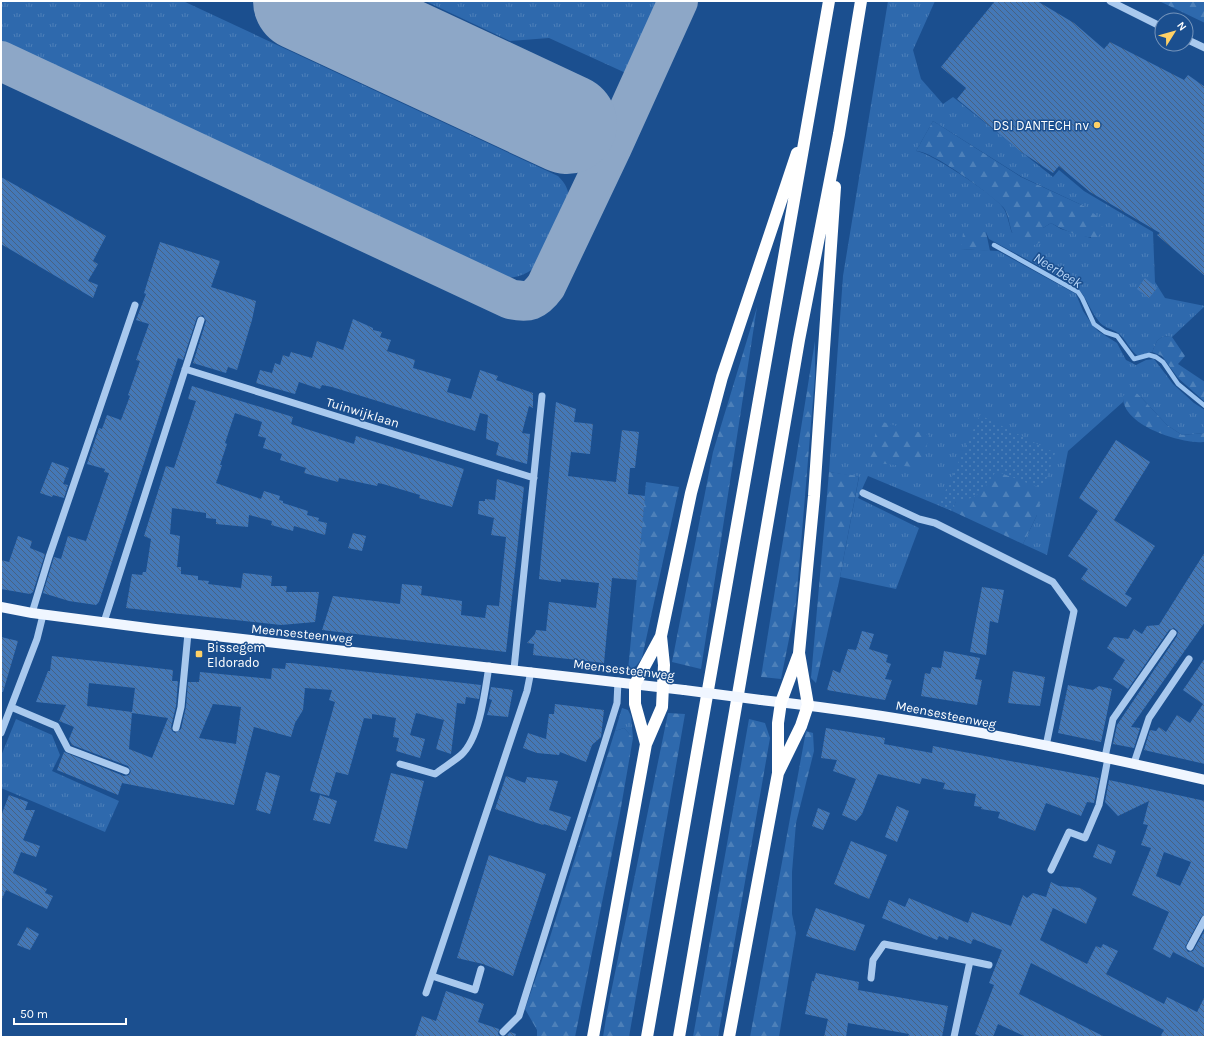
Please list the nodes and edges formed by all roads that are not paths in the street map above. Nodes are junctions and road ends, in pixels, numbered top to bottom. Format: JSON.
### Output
{"nodes":[{"id":1,"x":829,"y":1,"type":"edge"},
{"id":2,"x":861,"y":1,"type":"edge"},
{"id":3,"x":1110,"y":1,"type":"edge"},
{"id":4,"x":1154,"y":23,"type":"edge"},
{"id":5,"x":1194,"y":43,"type":"edge"},
{"id":6,"x":1205,"y":48,"type":"edge"},
{"id":7,"x":810,"y":114,"type":"junction"},
{"id":8,"x":839,"y":134,"type":"junction"},
{"id":9,"x":135,"y":305,"type":"dead end"},
{"id":10,"x":201,"y":320,"type":"dead end"},
{"id":11,"x":185,"y":369,"type":"junction"},
{"id":12,"x":542,"y":396,"type":"dead end"},
{"id":13,"x":534,"y":478,"type":"junction"},
{"id":14,"x":864,"y":493,"type":"dead end"},
{"id":15,"x":1,"y":607,"type":"edge"},
{"id":16,"x":37,"y":614,"type":"junction"},
{"id":17,"x":104,"y":622,"type":"junction"},
{"id":18,"x":188,"y":633,"type":"junction"},
{"id":19,"x":1173,"y":633,"type":"dead end"},
{"id":20,"x":661,"y":636,"type":"junction"},
{"id":21,"x":799,"y":653,"type":"junction"},
{"id":22,"x":1189,"y":659,"type":"dead end"},
{"id":23,"x":489,"y":666,"type":"junction"},
{"id":24,"x":514,"y":669,"type":"junction"},
{"id":25,"x":531,"y":671,"type":"junction"},
{"id":26,"x":618,"y":681,"type":"junction"},
{"id":27,"x":635,"y":684,"type":"junction"},
{"id":28,"x":664,"y":687,"type":"junction"},
{"id":29,"x":781,"y":702,"type":"junction"},
{"id":30,"x":808,"y":705,"type":"junction"},
{"id":31,"x":11,"y":707,"type":"junction"},
{"id":32,"x":176,"y":728,"type":"dead end"},
{"id":33,"x":1,"y":733,"type":"edge"},
{"id":34,"x":646,"y":744,"type":"junction"},
{"id":35,"x":1046,"y":746,"type":"junction"},
{"id":36,"x":1106,"y":757,"type":"junction"},
{"id":37,"x":1134,"y":763,"type":"junction"},
{"id":38,"x":400,"y":764,"type":"dead end"},
{"id":39,"x":126,"y":771,"type":"dead end"},
{"id":40,"x":778,"y":773,"type":"junction"},
{"id":41,"x":1205,"y":780,"type":"edge"},
{"id":42,"x":1052,"y":870,"type":"dead end"},
{"id":43,"x":1205,"y":919,"type":"edge"},
{"id":44,"x":1190,"y":947,"type":"dead end"},
{"id":45,"x":970,"y":961,"type":"junction"},
{"id":46,"x":989,"y":965,"type":"dead end"},
{"id":47,"x":482,"y":969,"type":"dead end"},
{"id":48,"x":432,"y":976,"type":"junction"},
{"id":49,"x":871,"y":978,"type":"dead end"},
{"id":50,"x":426,"y":993,"type":"dead end"},
{"id":51,"x":503,"y":1032,"type":"dead end"},
{"id":52,"x":593,"y":1037,"type":"edge"},
{"id":53,"x":647,"y":1037,"type":"edge"},
{"id":54,"x":679,"y":1037,"type":"edge"},
{"id":55,"x":729,"y":1037,"type":"edge"},
{"id":56,"x":954,"y":1037,"type":"edge"}],
"edges":[{"from":1,"to":7,"type":"highway"},
{"from":2,"to":8,"type":"highway"},
{"from":3,"to":4,"type":"street"},
{"from":5,"to":6,"type":"street"},
{"from":7,"to":20,"type":"highway"},
{"from":7,"to":53,"type":"highway"},
{"from":8,"to":21,"type":"highway"},
{"from":8,"to":54,"type":"highway"},
{"from":9,"to":16,"type":"street"},
{"from":10,"to":11,"type":"street"},
{"from":11,"to":13,"type":"street","name":"Tuinwijklaan"},
{"from":11,"to":17,"type":"street"},
{"from":12,"to":13,"type":"street"},
{"from":13,"to":24,"type":"street"},
{"from":14,"to":35,"type":"street"},
{"from":15,"to":16,"type":"main road","name":"Meensesteenweg"},
{"from":16,"to":17,"type":"main road","name":"Meensesteenweg"},
{"from":16,"to":31,"type":"street"},
{"from":17,"to":18,"type":"main road","name":"Meensesteenweg"},
{"from":18,"to":23,"type":"main road","name":"Meensesteenweg"},
{"from":18,"to":32,"type":"street"},
{"from":19,"to":36,"type":"street"},
{"from":20,"to":27,"type":"highway"},
{"from":20,"to":28,"type":"highway"},
{"from":21,"to":29,"type":"highway"},
{"from":21,"to":30,"type":"highway"},
{"from":22,"to":37,"type":"street"},
{"from":23,"to":24,"type":"main road","name":"Meensesteenweg"},
{"from":23,"to":38,"type":"street"},
{"from":24,"to":25,"type":"main road","name":"Meensesteenweg"},
{"from":25,"to":26,"type":"main road","name":"Meensesteenweg"},
{"from":25,"to":48,"type":"street"},
{"from":26,"to":27,"type":"main road","name":"Meensesteenweg"},
{"from":26,"to":51,"type":"street"},
{"from":27,"to":28,"type":"main road","name":"Meensesteenweg"},
{"from":27,"to":34,"type":"highway"},
{"from":28,"to":29,"type":"main road","name":"Meensesteenweg","bridge":true},
{"from":28,"to":34,"type":"highway"},
{"from":29,"to":30,"type":"main road","name":"Meensesteenweg"},
{"from":29,"to":40,"type":"highway"},
{"from":30,"to":35,"type":"main road","name":"Meensesteenweg"},
{"from":30,"to":40,"type":"highway"},
{"from":31,"to":33,"type":"street"},
{"from":31,"to":39,"type":"street"},
{"from":34,"to":52,"type":"highway"},
{"from":35,"to":36,"type":"main road","name":"Meensesteenweg"},
{"from":36,"to":37,"type":"main road","name":"Meensesteenweg"},
{"from":36,"to":42,"type":"street"},
{"from":37,"to":41,"type":"main road","name":"Meensesteenweg"},
{"from":40,"to":55,"type":"highway"},
{"from":43,"to":44,"type":"street"},
{"from":45,"to":46,"type":"street"},
{"from":45,"to":49,"type":"street"},
{"from":45,"to":56,"type":"street"},
{"from":47,"to":48,"type":"street"},
{"from":48,"to":50,"type":"street"}]}
